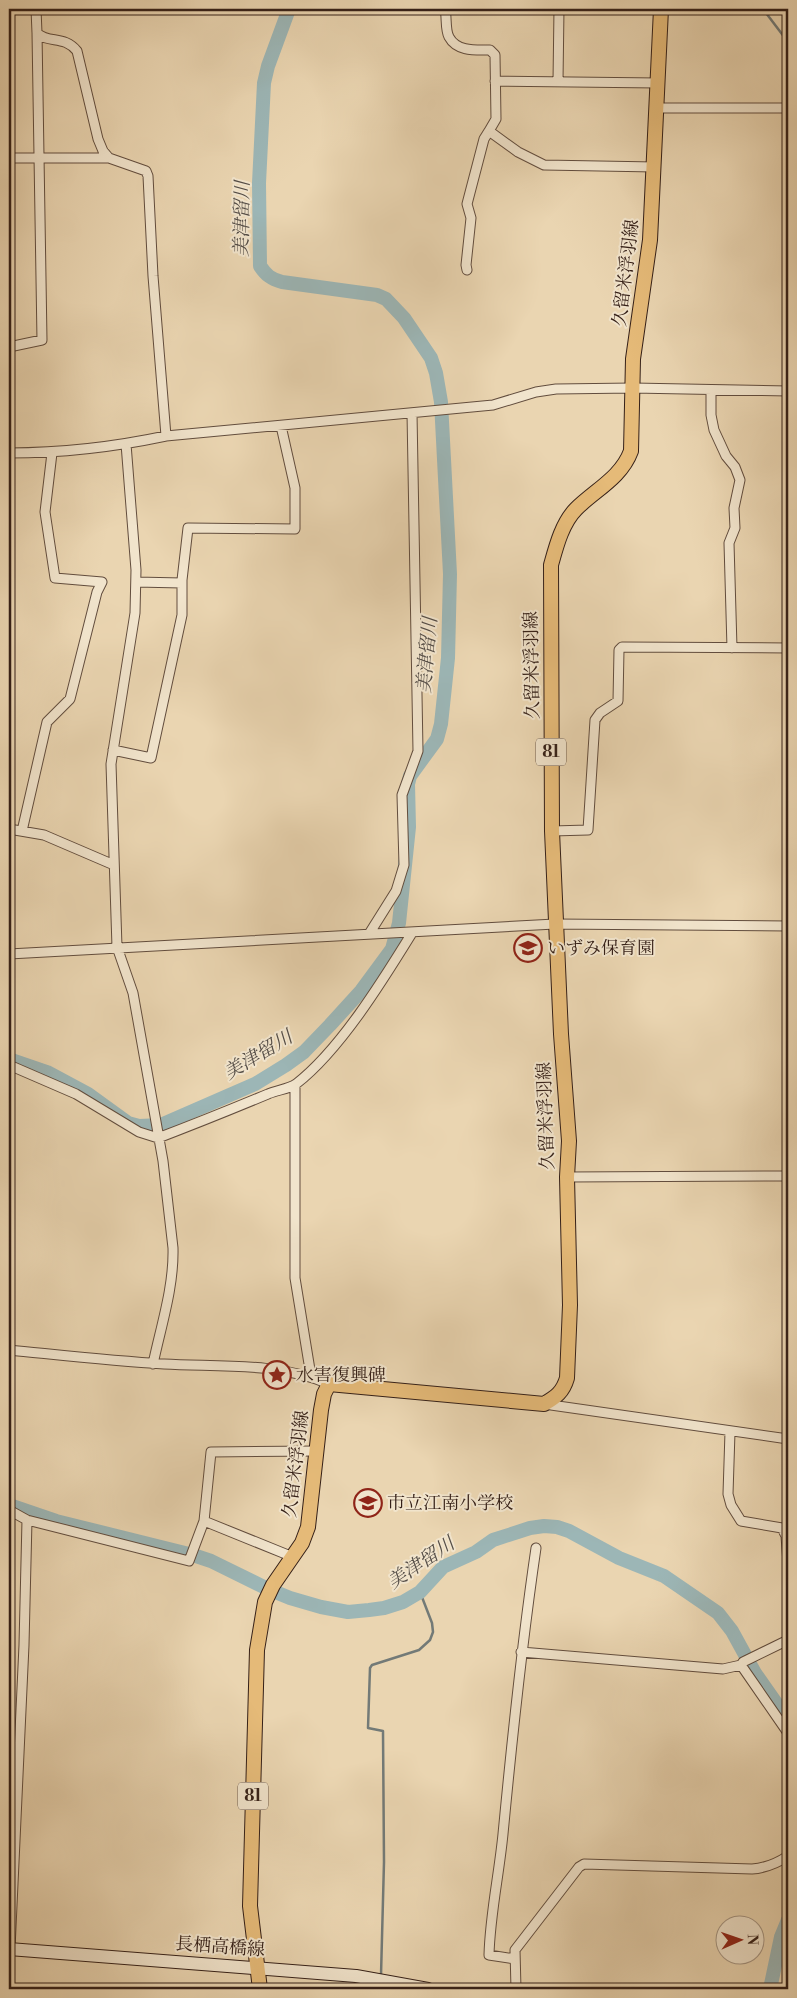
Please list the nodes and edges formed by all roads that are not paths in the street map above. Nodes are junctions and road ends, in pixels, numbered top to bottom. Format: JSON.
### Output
{"nodes":[{"id":1,"x":36,"y":9,"type":"edge"},
{"id":2,"x":445,"y":9,"type":"edge"},
{"id":3,"x":559,"y":9,"type":"edge"},
{"id":4,"x":661,"y":9,"type":"edge"},
{"id":5,"x":36,"y":34,"type":"junction"},
{"id":6,"x":495,"y":81,"type":"junction"},
{"id":7,"x":558,"y":82,"type":"junction"},
{"id":8,"x":658,"y":83,"type":"junction"},
{"id":9,"x":657,"y":108,"type":"junction"},
{"id":10,"x":788,"y":108,"type":"edge"},
{"id":11,"x":488,"y":132,"type":"junction"},
{"id":12,"x":9,"y":158,"type":"edge"},
{"id":13,"x":39,"y":158,"type":"junction"},
{"id":14,"x":109,"y":158,"type":"junction"},
{"id":15,"x":654,"y":167,"type":"junction"},
{"id":16,"x":467,"y":270,"type":"dead end"},
{"id":17,"x":9,"y":347,"type":"edge"},
{"id":18,"x":633,"y":388,"type":"junction"},
{"id":19,"x":711,"y":390,"type":"junction"},
{"id":20,"x":788,"y":391,"type":"edge"},
{"id":21,"x":412,"y":413,"type":"junction"},
{"id":22,"x":281,"y":426,"type":"junction"},
{"id":23,"x":166,"y":436,"type":"junction"},
{"id":24,"x":126,"y":444,"type":"junction"},
{"id":25,"x":9,"y":453,"type":"edge"},
{"id":26,"x":52,"y":453,"type":"junction"},
{"id":27,"x":136,"y":582,"type":"junction"},
{"id":28,"x":182,"y":583,"type":"junction"},
{"id":29,"x":732,"y":648,"type":"junction"},
{"id":30,"x":788,"y":648,"type":"edge"},
{"id":31,"x":113,"y":750,"type":"junction"},
{"id":32,"x":9,"y":829,"type":"edge"},
{"id":33,"x":22,"y":831,"type":"junction"},
{"id":34,"x":552,"y":831,"type":"junction"},
{"id":35,"x":114,"y":866,"type":"junction"},
{"id":36,"x":555,"y":924,"type":"junction"},
{"id":37,"x":788,"y":926,"type":"edge"},
{"id":38,"x":412,"y":932,"type":"junction"},
{"id":39,"x":369,"y":934,"type":"junction"},
{"id":40,"x":117,"y":947,"type":"junction"},
{"id":41,"x":9,"y":954,"type":"edge"},
{"id":42,"x":9,"y":1066,"type":"edge"},
{"id":43,"x":295,"y":1085,"type":"junction"},
{"id":44,"x":158,"y":1136,"type":"junction"},
{"id":45,"x":788,"y":1176,"type":"edge"},
{"id":46,"x":567,"y":1177,"type":"junction"},
{"id":47,"x":9,"y":1350,"type":"edge"},
{"id":48,"x":153,"y":1364,"type":"junction"},
{"id":49,"x":311,"y":1376,"type":"junction"},
{"id":50,"x":329,"y":1384,"type":"junction"},
{"id":51,"x":544,"y":1404,"type":"junction"},
{"id":52,"x":730,"y":1432,"type":"junction"},
{"id":53,"x":788,"y":1439,"type":"edge"},
{"id":54,"x":317,"y":1451,"type":"junction"},
{"id":55,"x":9,"y":1510,"type":"edge"},
{"id":56,"x":27,"y":1520,"type":"junction"},
{"id":57,"x":204,"y":1522,"type":"junction"},
{"id":58,"x":536,"y":1548,"type":"dead end"},
{"id":59,"x":293,"y":1557,"type":"junction"},
{"id":60,"x":788,"y":1563,"type":"edge"},
{"id":61,"x":788,"y":1640,"type":"edge"},
{"id":62,"x":521,"y":1652,"type":"junction"},
{"id":63,"x":742,"y":1663,"type":"junction"},
{"id":64,"x":788,"y":1733,"type":"edge"},
{"id":65,"x":788,"y":1856,"type":"edge"},
{"id":66,"x":9,"y":1949,"type":"edge"},
{"id":67,"x":515,"y":1959,"type":"junction"},
{"id":68,"x":257,"y":1967,"type":"junction"},
{"id":69,"x":260,"y":1989,"type":"edge"},
{"id":70,"x":428,"y":1989,"type":"edge"},
{"id":71,"x":516,"y":1989,"type":"edge"}],
"edges":[{"from":1,"to":5,"type":"street"},
{"from":2,"to":6,"type":"street"},
{"from":3,"to":7,"type":"street"},
{"from":4,"to":8,"type":"main road","name":"久留米浮羽線","number":"81"},
{"from":5,"to":13,"type":"street"},
{"from":5,"to":14,"type":"street"},
{"from":6,"to":7,"type":"street"},
{"from":6,"to":11,"type":"street"},
{"from":7,"to":8,"type":"street"},
{"from":8,"to":9,"type":"main road","name":"久留米浮羽線","number":"81"},
{"from":9,"to":10,"type":"street"},
{"from":9,"to":15,"type":"main road","name":"久留米浮羽線","number":"81"},
{"from":11,"to":15,"type":"street"},
{"from":11,"to":16,"type":"street"},
{"from":12,"to":13,"type":"street"},
{"from":13,"to":14,"type":"street"},
{"from":13,"to":17,"type":"street"},
{"from":14,"to":23,"type":"street"},
{"from":15,"to":18,"type":"main road","name":"久留米浮羽線","number":"81"},
{"from":18,"to":19,"type":"street"},
{"from":18,"to":21,"type":"street"},
{"from":18,"to":34,"type":"main road","name":"久留米浮羽線","number":"81"},
{"from":19,"to":20,"type":"street"},
{"from":19,"to":29,"type":"street"},
{"from":21,"to":22,"type":"street"},
{"from":21,"to":39,"type":"street"},
{"from":22,"to":23,"type":"street"},
{"from":22,"to":28,"type":"street"},
{"from":23,"to":24,"type":"street"},
{"from":24,"to":26,"type":"street"},
{"from":24,"to":27,"type":"street"},
{"from":25,"to":26,"type":"street"},
{"from":26,"to":33,"type":"street"},
{"from":27,"to":28,"type":"street"},
{"from":27,"to":31,"type":"street"},
{"from":28,"to":31,"type":"street"},
{"from":29,"to":30,"type":"street"},
{"from":29,"to":34,"type":"street"},
{"from":31,"to":35,"type":"street"},
{"from":32,"to":33,"type":"street"},
{"from":33,"to":35,"type":"street"},
{"from":34,"to":36,"type":"main road","name":"久留米浮羽線","number":"81"},
{"from":35,"to":40,"type":"street"},
{"from":36,"to":37,"type":"street"},
{"from":36,"to":38,"type":"street"},
{"from":36,"to":46,"type":"main road","name":"久留米浮羽線","number":"81"},
{"from":38,"to":39,"type":"street"},
{"from":38,"to":43,"type":"street"},
{"from":39,"to":40,"type":"street"},
{"from":40,"to":41,"type":"street"},
{"from":40,"to":44,"type":"street"},
{"from":42,"to":44,"type":"street"},
{"from":43,"to":44,"type":"street"},
{"from":43,"to":49,"type":"street"},
{"from":44,"to":48,"type":"street"},
{"from":45,"to":46,"type":"street"},
{"from":46,"to":51,"type":"main road","name":"久留米浮羽線","number":"81"},
{"from":47,"to":48,"type":"street"},
{"from":48,"to":49,"type":"street"},
{"from":49,"to":50,"type":"street"},
{"from":50,"to":51,"type":"main road"},
{"from":50,"to":54,"type":"main road","name":"久留米浮羽線","number":"81"},
{"from":51,"to":52,"type":"street"},
{"from":52,"to":53,"type":"street"},
{"from":52,"to":60,"type":"street"},
{"from":54,"to":57,"type":"street"},
{"from":54,"to":59,"type":"main road","name":"久留米浮羽線","number":"81"},
{"from":55,"to":56,"type":"street"},
{"from":56,"to":57,"type":"street"},
{"from":56,"to":66,"type":"street"},
{"from":57,"to":59,"type":"street"},
{"from":58,"to":62,"type":"street"},
{"from":59,"to":68,"type":"main road","name":"久留米浮羽線","number":"81"},
{"from":61,"to":63,"type":"street"},
{"from":62,"to":63,"type":"street"},
{"from":62,"to":67,"type":"street"},
{"from":63,"to":64,"type":"street"},
{"from":65,"to":67,"type":"street"},
{"from":66,"to":68,"type":"main road","name":"長栖高橋線"},
{"from":67,"to":71,"type":"street"},
{"from":68,"to":69,"type":"main road","name":"久留米浮羽線","number":"81"},
{"from":68,"to":70,"type":"main road","name":"長栖高橋線"}]}
